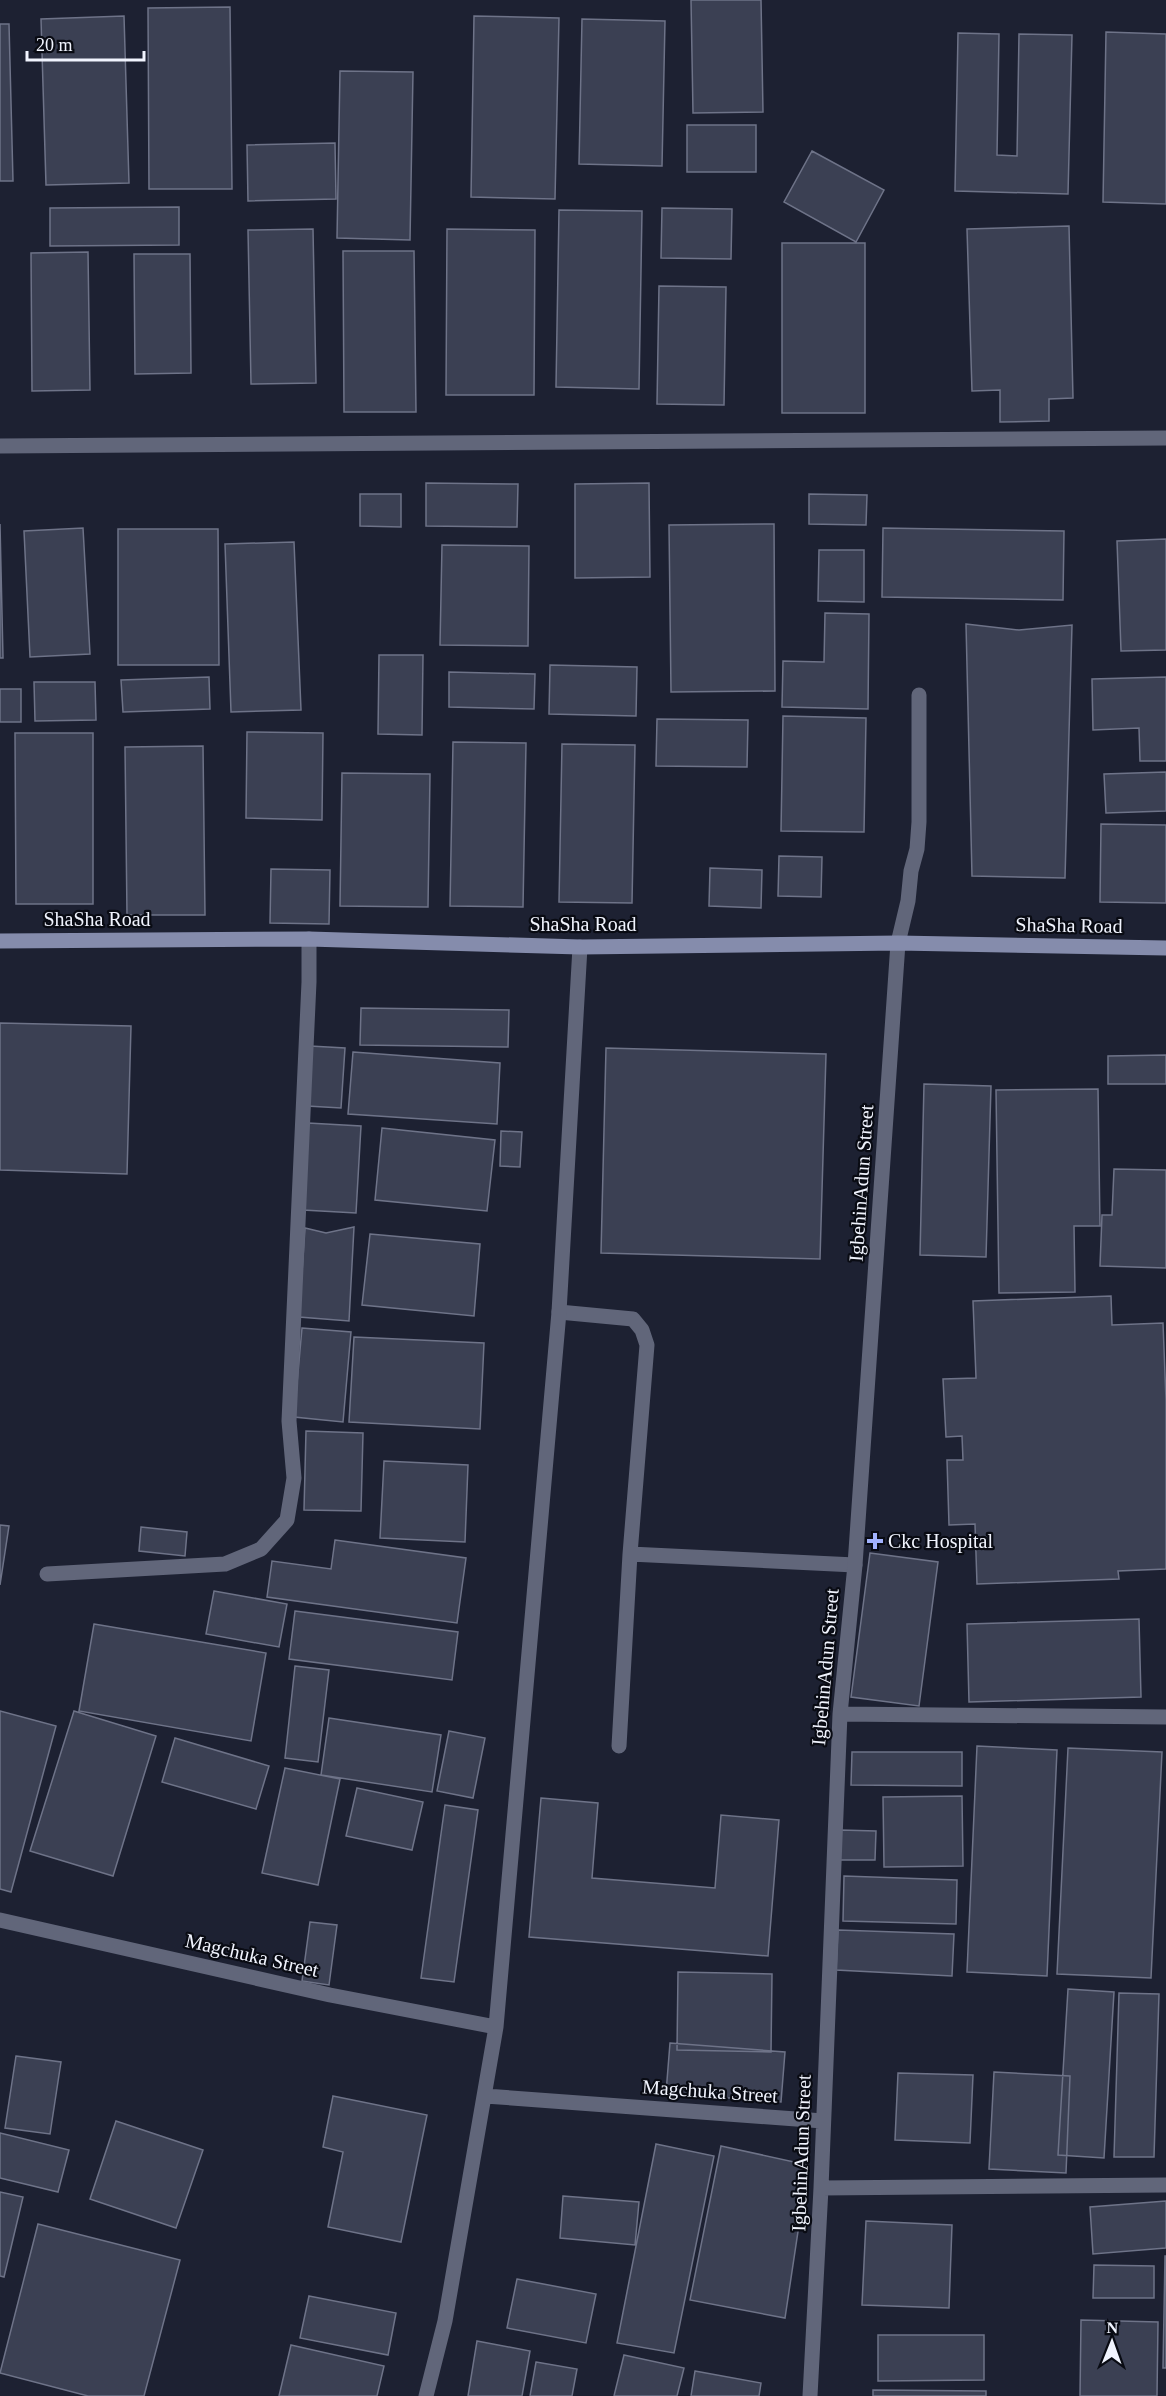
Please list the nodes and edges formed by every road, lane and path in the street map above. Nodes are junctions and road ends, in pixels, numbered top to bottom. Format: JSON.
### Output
{"nodes":[{"id":1,"x":1166,"y":438,"type":"edge"},
{"id":2,"x":0,"y":446,"type":"edge"},
{"id":3,"x":919,"y":695,"type":"dead end"},
{"id":4,"x":309,"y":939,"type":"junction"},
{"id":5,"x":0,"y":941,"type":"edge"},
{"id":6,"x":898,"y":943,"type":"junction"},
{"id":7,"x":580,"y":947,"type":"junction"},
{"id":8,"x":1166,"y":948,"type":"edge"},
{"id":9,"x":560,"y":1312,"type":"junction"},
{"id":10,"x":630,"y":1554,"type":"junction"},
{"id":11,"x":855,"y":1566,"type":"junction"},
{"id":12,"x":47,"y":1574,"type":"dead end"},
{"id":13,"x":840,"y":1714,"type":"junction"},
{"id":14,"x":1166,"y":1717,"type":"edge"},
{"id":15,"x":619,"y":1746,"type":"dead end"},
{"id":16,"x":0,"y":1920,"type":"edge"},
{"id":17,"x":496,"y":2027,"type":"junction"},
{"id":18,"x":485,"y":2096,"type":"junction"},
{"id":19,"x":824,"y":2121,"type":"junction"},
{"id":20,"x":1166,"y":2185,"type":"edge"},
{"id":21,"x":821,"y":2188,"type":"junction"},
{"id":22,"x":426,"y":2396,"type":"edge"},
{"id":23,"x":810,"y":2396,"type":"edge"}],
"edges":[{"from":1,"to":2,"type":"street"},
{"from":3,"to":6,"type":"street","name":"IgbehinAdun Street"},
{"from":4,"to":5,"type":"street","name":"ShaSha Road"},
{"from":4,"to":7,"type":"street","name":"ShaSha Road"},
{"from":4,"to":12,"type":"street"},
{"from":6,"to":7,"type":"street","name":"ShaSha Road"},
{"from":6,"to":8,"type":"street","name":"ShaSha Road"},
{"from":6,"to":11,"type":"street","name":"IgbehinAdun Street"},
{"from":7,"to":9,"type":"street"},
{"from":9,"to":10,"type":"street"},
{"from":9,"to":17,"type":"street"},
{"from":10,"to":11,"type":"street"},
{"from":10,"to":15,"type":"street"},
{"from":11,"to":13,"type":"street","name":"IgbehinAdun Street"},
{"from":13,"to":14,"type":"street"},
{"from":13,"to":19,"type":"street","name":"IgbehinAdun Street"},
{"from":16,"to":17,"type":"street","name":"Magchuka Street"},
{"from":17,"to":18,"type":"street"},
{"from":18,"to":19,"type":"street","name":"Magchuka Street"},
{"from":18,"to":22,"type":"street"},
{"from":19,"to":21,"type":"street","name":"IgbehinAdun Street"},
{"from":20,"to":21,"type":"street"},
{"from":21,"to":23,"type":"street","name":"IgbehinAdun Street"}]}
